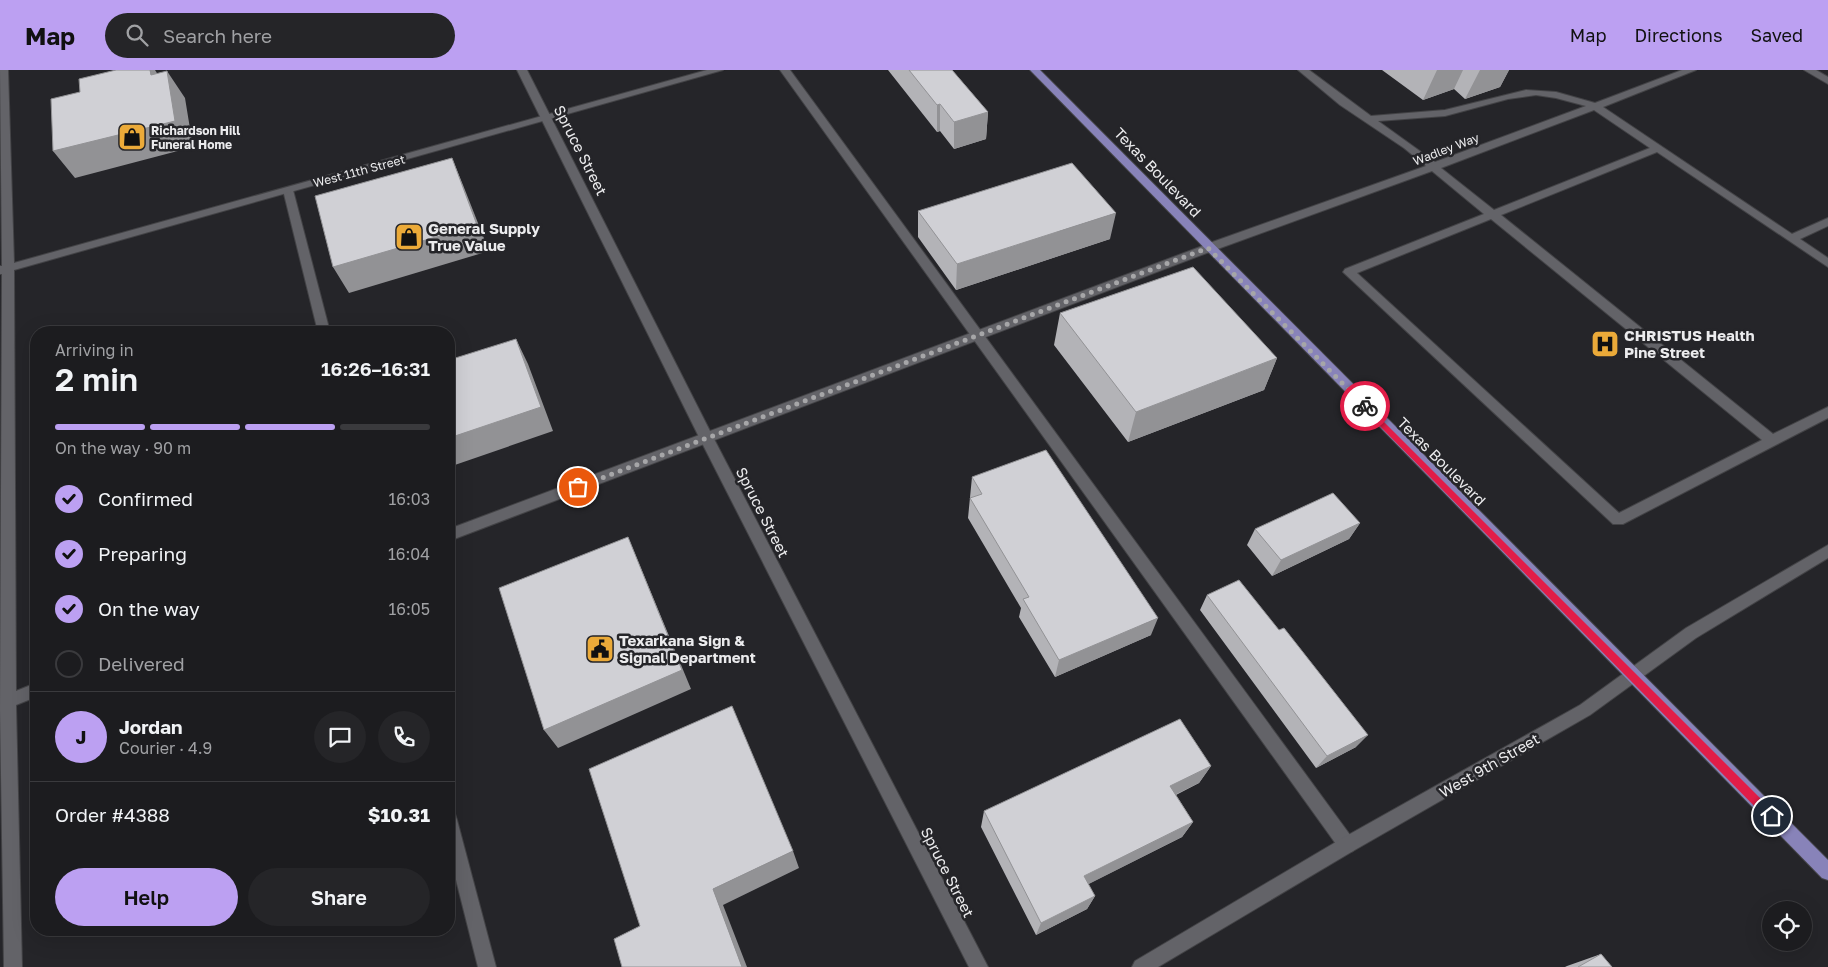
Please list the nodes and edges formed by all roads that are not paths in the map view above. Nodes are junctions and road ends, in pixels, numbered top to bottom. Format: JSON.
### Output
{"nodes":[{"id":1,"x":3,"y":70,"type":"edge"},
{"id":2,"x":522,"y":70,"type":"edge"},
{"id":3,"x":718,"y":70,"type":"edge"},
{"id":4,"x":785,"y":70,"type":"edge"},
{"id":5,"x":1035,"y":70,"type":"edge"},
{"id":6,"x":1303,"y":70,"type":"edge"},
{"id":7,"x":1691,"y":70,"type":"edge"},
{"id":8,"x":1809,"y":70,"type":"edge"},
{"id":9,"x":1828,"y":81,"type":"edge"},
{"id":10,"x":1596,"y":106,"type":"junction"},
{"id":11,"x":547,"y":119,"type":"junction"},
{"id":12,"x":1368,"y":120,"type":"junction"},
{"id":13,"x":1658,"y":148,"type":"junction"},
{"id":14,"x":1433,"y":167,"type":"junction"},
{"id":15,"x":288,"y":190,"type":"junction"},
{"id":16,"x":1493,"y":216,"type":"junction"},
{"id":17,"x":1828,"y":222,"type":"edge"},
{"id":18,"x":1792,"y":238,"type":"junction"},
{"id":19,"x":1208,"y":248,"type":"junction"},
{"id":20,"x":1828,"y":263,"type":"edge"},
{"id":21,"x":4,"y":269,"type":"edge"},
{"id":22,"x":322,"y":326,"type":"edge"},
{"id":23,"x":978,"y":335,"type":"junction"},
{"id":24,"x":1828,"y":412,"type":"edge"},
{"id":25,"x":707,"y":439,"type":"junction"},
{"id":26,"x":1771,"y":440,"type":"junction"},
{"id":27,"x":455,"y":533,"type":"edge"},
{"id":28,"x":1828,"y":551,"type":"edge"},
{"id":29,"x":1632,"y":676,"type":"junction"},
{"id":30,"x":30,"y":692,"type":"edge"},
{"id":31,"x":4,"y":702,"type":"edge"},
{"id":32,"x":455,"y":843,"type":"edge"},
{"id":33,"x":1347,"y":845,"type":"junction"},
{"id":34,"x":1828,"y":872,"type":"edge"},
{"id":35,"x":13,"y":967,"type":"edge"},
{"id":36,"x":487,"y":967,"type":"edge"},
{"id":37,"x":979,"y":967,"type":"edge"},
{"id":38,"x":1141,"y":967,"type":"edge"}],
"edges":[{"from":1,"to":21,"type":"street"},
{"from":2,"to":11,"type":"street","name":"Spruce Street"},
{"from":3,"to":11,"type":"street","name":"West 11th Street"},
{"from":4,"to":23,"type":"street"},
{"from":5,"to":19,"type":"main road","name":"Texas Boulevard"},
{"from":6,"to":12,"type":"street"},
{"from":7,"to":10,"type":"street","name":"Wadley Way"},
{"from":8,"to":9,"type":"street"},
{"from":10,"to":12,"type":"street"},
{"from":10,"to":13,"type":"street"},
{"from":10,"to":14,"type":"street","name":"Wadley Way"},
{"from":11,"to":15,"type":"street","name":"West 11th Street"},
{"from":11,"to":25,"type":"street","name":"Spruce Street"},
{"from":12,"to":14,"type":"street"},
{"from":13,"to":16,"type":"street"},
{"from":13,"to":18,"type":"street"},
{"from":14,"to":16,"type":"street"},
{"from":14,"to":19,"type":"street","name":"Wadley Way"},
{"from":15,"to":21,"type":"street","name":"West 11th Street"},
{"from":15,"to":22,"type":"street"},
{"from":16,"to":26,"type":"street"},
{"from":16,"to":26,"type":"street"},
{"from":17,"to":18,"type":"street"},
{"from":18,"to":20,"type":"street"},
{"from":19,"to":23,"type":"street","name":"Wadley Way"},
{"from":19,"to":29,"type":"main road","name":"Texas Boulevard"},
{"from":21,"to":31,"type":"street"},
{"from":23,"to":25,"type":"street","name":"Wadley Way"},
{"from":23,"to":33,"type":"street"},
{"from":24,"to":26,"type":"street"},
{"from":25,"to":27,"type":"street","name":"Wadley Way"},
{"from":25,"to":37,"type":"street","name":"Spruce Street"},
{"from":28,"to":29,"type":"street","name":"West 9th Street"},
{"from":29,"to":33,"type":"street","name":"West 9th Street"},
{"from":29,"to":34,"type":"main road","name":"Texas Boulevard"},
{"from":30,"to":31,"type":"street"},
{"from":31,"to":35,"type":"street"},
{"from":32,"to":36,"type":"street"},
{"from":33,"to":38,"type":"street","name":"West 9th Street"}]}
